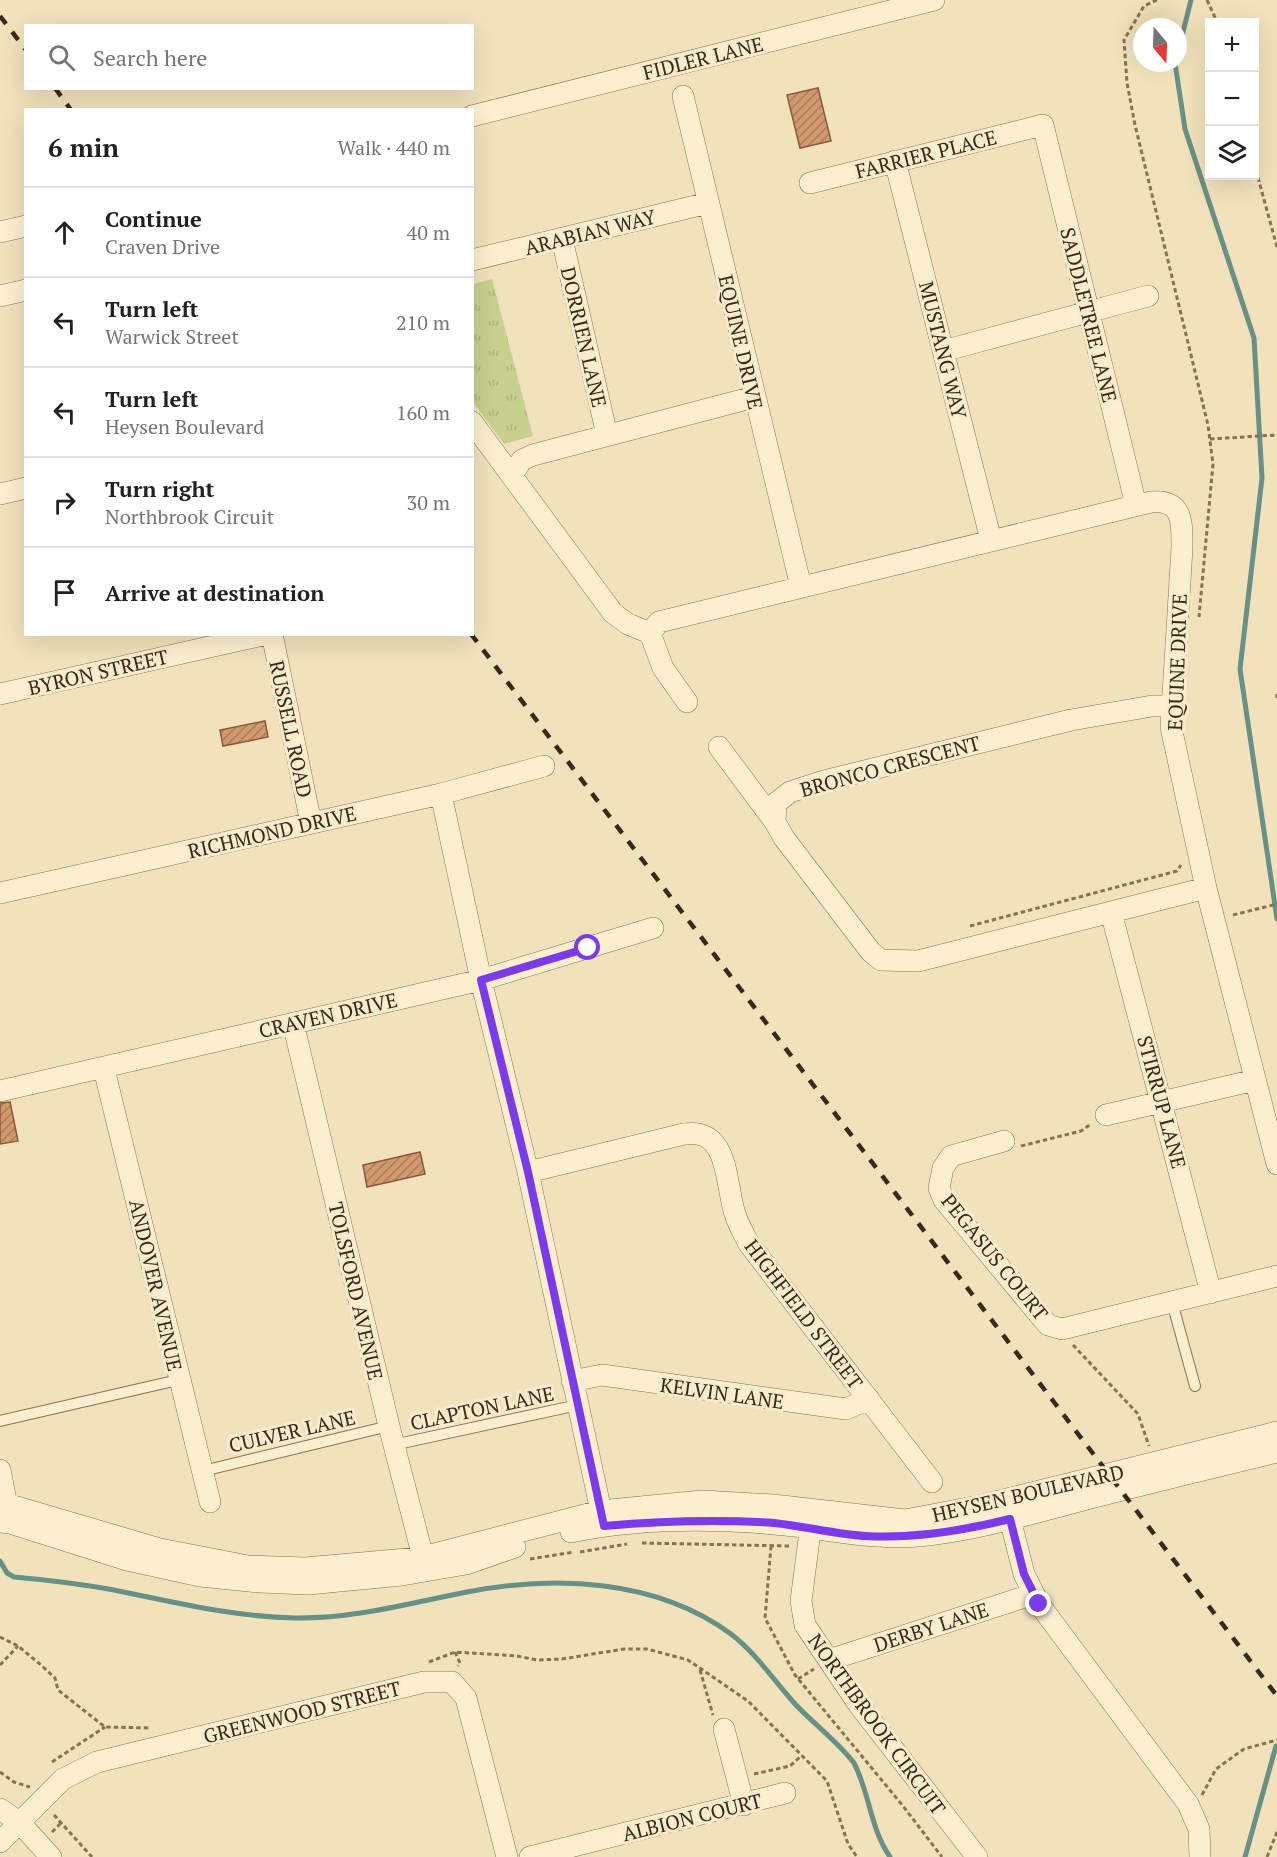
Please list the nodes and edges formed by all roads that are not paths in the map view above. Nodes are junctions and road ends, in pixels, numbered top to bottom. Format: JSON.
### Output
{"nodes":[{"id":1,"x":934,"y":0,"type":"edge"},
{"id":2,"x":683,"y":96,"type":"dead end"},
{"id":3,"x":474,"y":115,"type":"edge"},
{"id":4,"x":1043,"y":125,"type":"joint"},
{"id":5,"x":895,"y":161,"type":"junction"},
{"id":6,"x":810,"y":183,"type":"dead end"},
{"id":7,"x":708,"y":203,"type":"junction"},
{"id":8,"x":24,"y":226,"type":"edge"},
{"id":9,"x":0,"y":232,"type":"edge"},
{"id":10,"x":562,"y":239,"type":"junction"},
{"id":11,"x":474,"y":260,"type":"edge"},
{"id":12,"x":24,"y":290,"type":"edge"},
{"id":13,"x":0,"y":296,"type":"edge"},
{"id":14,"x":1148,"y":296,"type":"dead end"},
{"id":15,"x":1088,"y":313,"type":"junction"},
{"id":16,"x":944,"y":351,"type":"junction"},
{"id":17,"x":754,"y":397,"type":"junction"},
{"id":18,"x":474,"y":425,"type":"edge"},
{"id":19,"x":607,"y":435,"type":"junction"},
{"id":20,"x":512,"y":475,"type":"junction"},
{"id":21,"x":24,"y":489,"type":"edge"},
{"id":22,"x":0,"y":494,"type":"edge"},
{"id":23,"x":1137,"y":505,"type":"junction"},
{"id":24,"x":991,"y":540,"type":"junction"},
{"id":25,"x":801,"y":587,"type":"junction"},
{"id":26,"x":650,"y":633,"type":"junction"},
{"id":27,"x":258,"y":636,"type":"edge"},
{"id":28,"x":272,"y":636,"type":"edge"},
{"id":29,"x":0,"y":694,"type":"edge"},
{"id":30,"x":687,"y":702,"type":"dead end"},
{"id":31,"x":1172,"y":706,"type":"junction"},
{"id":32,"x":719,"y":747,"type":"dead end"},
{"id":33,"x":544,"y":766,"type":"dead end"},
{"id":34,"x":441,"y":794,"type":"junction"},
{"id":35,"x":775,"y":822,"type":"junction"},
{"id":36,"x":311,"y":823,"type":"junction"},
{"id":37,"x":1206,"y":888,"type":"junction"},
{"id":38,"x":0,"y":893,"type":"edge"},
{"id":39,"x":1112,"y":912,"type":"junction"},
{"id":40,"x":653,"y":928,"type":"dead end"},
{"id":41,"x":481,"y":980,"type":"junction"},
{"id":42,"x":293,"y":1023,"type":"junction"},
{"id":43,"x":104,"y":1069,"type":"junction"},
{"id":44,"x":1255,"y":1080,"type":"junction"},
{"id":45,"x":0,"y":1091,"type":"edge"},
{"id":46,"x":1162,"y":1102,"type":"junction"},
{"id":47,"x":1106,"y":1115,"type":"road end"},
{"id":48,"x":1004,"y":1141,"type":"road end"},
{"id":49,"x":1277,"y":1164,"type":"edge"},
{"id":50,"x":528,"y":1172,"type":"junction"},
{"id":51,"x":1277,"y":1276,"type":"edge"},
{"id":52,"x":1212,"y":1293,"type":"junction"},
{"id":53,"x":1172,"y":1302,"type":"junction"},
{"id":54,"x":178,"y":1380,"type":"junction"},
{"id":55,"x":572,"y":1381,"type":"junction"},
{"id":56,"x":1195,"y":1386,"type":"dead end"},
{"id":57,"x":869,"y":1398,"type":"junction"},
{"id":58,"x":578,"y":1406,"type":"junction"},
{"id":59,"x":0,"y":1421,"type":"edge"},
{"id":60,"x":1277,"y":1432,"type":"edge"},
{"id":61,"x":391,"y":1436,"type":"junction"},
{"id":62,"x":1277,"y":1452,"type":"edge"},
{"id":63,"x":0,"y":1470,"type":"edge"},
{"id":64,"x":203,"y":1471,"type":"junction"},
{"id":65,"x":932,"y":1482,"type":"dead end"},
{"id":66,"x":210,"y":1502,"type":"dead end"},
{"id":67,"x":4,"y":1513,"type":"edge"},
{"id":68,"x":602,"y":1518,"type":"junction"},
{"id":69,"x":1010,"y":1519,"type":"junction"},
{"id":70,"x":810,"y":1528,"type":"junction"},
{"id":71,"x":423,"y":1557,"type":"junction"},
{"id":72,"x":1034,"y":1594,"type":"junction"},
{"id":73,"x":829,"y":1660,"type":"junction"},
{"id":74,"x":724,"y":1729,"type":"road end"},
{"id":75,"x":785,"y":1794,"type":"dead end"},
{"id":76,"x":744,"y":1805,"type":"junction"},
{"id":77,"x":0,"y":1809,"type":"edge"},
{"id":78,"x":19,"y":1822,"type":"junction"},
{"id":79,"x":0,"y":1844,"type":"edge"},
{"id":80,"x":12,"y":1857,"type":"edge"},
{"id":81,"x":51,"y":1857,"type":"edge"},
{"id":82,"x":507,"y":1857,"type":"edge"},
{"id":83,"x":530,"y":1857,"type":"edge"},
{"id":84,"x":977,"y":1857,"type":"edge"},
{"id":85,"x":1200,"y":1857,"type":"edge"}],
"edges":[{"from":1,"to":3,"type":"street","name":"FIDLER LANE"},
{"from":2,"to":7,"type":"street","name":"EQUINE DRIVE"},
{"from":4,"to":5,"type":"street","name":"FARRIER PLACE"},
{"from":4,"to":15,"type":"street","name":"SADDLETREE LANE"},
{"from":5,"to":6,"type":"street","name":"FARRIER PLACE"},
{"from":5,"to":16,"type":"street","name":"MUSTANG WAY"},
{"from":7,"to":10,"type":"street","name":"ARABIAN WAY"},
{"from":7,"to":17,"type":"street","name":"EQUINE DRIVE"},
{"from":8,"to":9,"type":"street"},
{"from":10,"to":11,"type":"street","name":"ARABIAN WAY"},
{"from":10,"to":19,"type":"street","name":"DORRIEN LANE"},
{"from":12,"to":13,"type":"street"},
{"from":14,"to":15,"type":"street"},
{"from":15,"to":16,"type":"street"},
{"from":15,"to":23,"type":"street","name":"SADDLETREE LANE"},
{"from":16,"to":24,"type":"street","name":"MUSTANG WAY"},
{"from":17,"to":19,"type":"street"},
{"from":17,"to":25,"type":"street","name":"EQUINE DRIVE"},
{"from":18,"to":20,"type":"street"},
{"from":19,"to":20,"type":"street"},
{"from":20,"to":26,"type":"street"},
{"from":21,"to":22,"type":"street"},
{"from":23,"to":24,"type":"street","name":"EQUINE DRIVE"},
{"from":23,"to":31,"type":"street","name":"EQUINE DRIVE"},
{"from":24,"to":25,"type":"street","name":"EQUINE DRIVE"},
{"from":25,"to":26,"type":"street","name":"EQUINE DRIVE"},
{"from":26,"to":30,"type":"street"},
{"from":27,"to":29,"type":"street","name":"BYRON STREET"},
{"from":28,"to":36,"type":"street","name":"RUSSELL ROAD"},
{"from":31,"to":35,"type":"street","name":"BRONCO CRESCENT"},
{"from":31,"to":37,"type":"street","name":"EQUINE DRIVE"},
{"from":32,"to":35,"type":"street"},
{"from":33,"to":34,"type":"street","name":"RICHMOND DRIVE"},
{"from":34,"to":36,"type":"street","name":"RICHMOND DRIVE"},
{"from":34,"to":41,"type":"street"},
{"from":35,"to":39,"type":"street"},
{"from":36,"to":38,"type":"street","name":"RICHMOND DRIVE"},
{"from":37,"to":39,"type":"street"},
{"from":37,"to":44,"type":"street","name":"EQUINE DRIVE"},
{"from":39,"to":46,"type":"street","name":"STIRRUP LANE"},
{"from":40,"to":41,"type":"street","name":"CRAVEN DRIVE"},
{"from":41,"to":42,"type":"street","name":"CRAVEN DRIVE"},
{"from":41,"to":50,"type":"street"},
{"from":42,"to":43,"type":"street","name":"CRAVEN DRIVE"},
{"from":42,"to":61,"type":"street","name":"TOLSFORD AVENUE"},
{"from":43,"to":45,"type":"street","name":"CRAVEN DRIVE"},
{"from":43,"to":54,"type":"street","name":"ANDOVER AVENUE"},
{"from":44,"to":46,"type":"street"},
{"from":44,"to":49,"type":"street","name":"EQUINE DRIVE"},
{"from":46,"to":47,"type":"street"},
{"from":46,"to":52,"type":"street","name":"STIRRUP LANE"},
{"from":48,"to":53,"type":"street","name":"PEGASUS COURT"},
{"from":50,"to":55,"type":"street"},
{"from":50,"to":57,"type":"street","name":"HIGHFIELD STREET"},
{"from":51,"to":52,"type":"street","name":"PEGASUS COURT"},
{"from":52,"to":53,"type":"street","name":"PEGASUS COURT"},
{"from":53,"to":56,"type":"lane"},
{"from":54,"to":59,"type":"lane"},
{"from":54,"to":64,"type":"street","name":"ANDOVER AVENUE"},
{"from":55,"to":57,"type":"street","name":"KELVIN LANE"},
{"from":55,"to":58,"type":"street"},
{"from":57,"to":65,"type":"street","name":"HIGHFIELD STREET"},
{"from":58,"to":61,"type":"lane","name":"CLAPTON LANE"},
{"from":58,"to":68,"type":"street"},
{"from":60,"to":70,"type":"street","name":"HEYSEN BOULEVARD"},
{"from":61,"to":64,"type":"lane","name":"CULVER LANE"},
{"from":61,"to":71,"type":"street","name":"TOLSFORD AVENUE"},
{"from":62,"to":69,"type":"street","name":"HEYSEN BOULEVARD"},
{"from":63,"to":67,"type":"street"},
{"from":64,"to":66,"type":"street","name":"ANDOVER AVENUE"},
{"from":67,"to":68,"type":"street","name":"HEYSEN BOULEVARD"},
{"from":67,"to":71,"type":"street","name":"HEYSEN BOULEVARD"},
{"from":68,"to":70,"type":"street","name":"HEYSEN BOULEVARD"},
{"from":68,"to":71,"type":"street","name":"HEYSEN BOULEVARD"},
{"from":69,"to":70,"type":"street","name":"HEYSEN BOULEVARD"},
{"from":69,"to":72,"type":"street"},
{"from":70,"to":73,"type":"street","name":"NORTHBROOK CIRCUIT"},
{"from":72,"to":73,"type":"street","name":"DERBY LANE"},
{"from":72,"to":85,"type":"street"},
{"from":73,"to":84,"type":"street","name":"NORTHBROOK CIRCUIT"},
{"from":74,"to":76,"type":"street"},
{"from":75,"to":76,"type":"street","name":"ALBION COURT"},
{"from":76,"to":83,"type":"street","name":"ALBION COURT"},
{"from":77,"to":78,"type":"street"},
{"from":78,"to":79,"type":"street","name":"GREENWOOD STREET"},
{"from":78,"to":81,"type":"street"},
{"from":78,"to":82,"type":"street","name":"GREENWOOD STREET"},
{"from":79,"to":80,"type":"street"}]}
